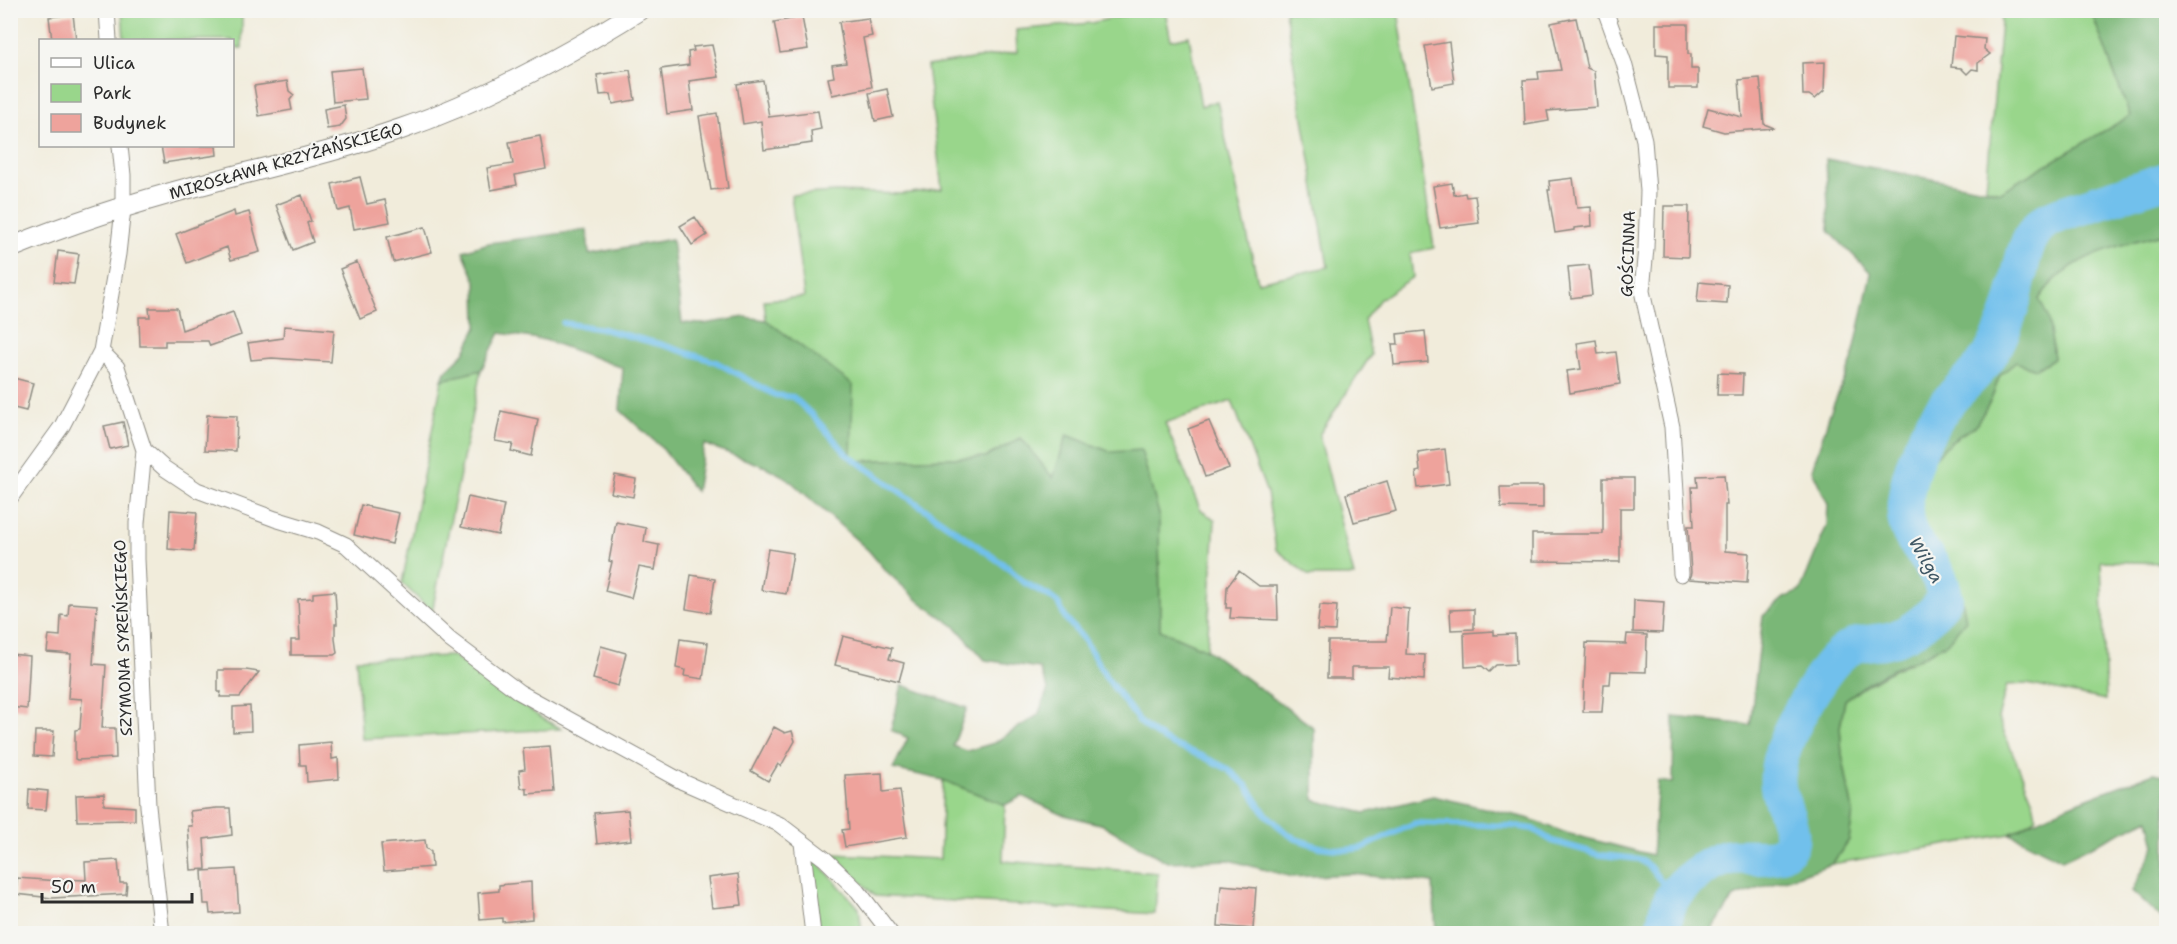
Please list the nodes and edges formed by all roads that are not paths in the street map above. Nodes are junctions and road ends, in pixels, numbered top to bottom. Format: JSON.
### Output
{"nodes":[{"id":1,"x":107,"y":10,"type":"edge"},
{"id":2,"x":639,"y":10,"type":"edge"},
{"id":3,"x":1605,"y":10,"type":"edge"},
{"id":4,"x":110,"y":39,"type":"edge"},
{"id":5,"x":120,"y":147,"type":"edge"},
{"id":6,"x":123,"y":209,"type":"junction"},
{"id":7,"x":10,"y":248,"type":"edge"},
{"id":8,"x":101,"y":351,"type":"junction"},
{"id":9,"x":144,"y":450,"type":"junction"},
{"id":10,"x":10,"y":498,"type":"edge"},
{"id":11,"x":1681,"y":574,"type":"dead end"},
{"id":12,"x":802,"y":843,"type":"junction"},
{"id":13,"x":162,"y":933,"type":"edge"},
{"id":14,"x":813,"y":933,"type":"edge"},
{"id":15,"x":891,"y":933,"type":"edge"}],
"edges":[{"from":1,"to":4,"type":"street"},
{"from":2,"to":6,"type":"street","name":"MIROSŁAWA KRZYŻAŃSKIEGO"},
{"from":3,"to":11,"type":"street","name":"GOŚCINNA"},
{"from":5,"to":6,"type":"street"},
{"from":6,"to":7,"type":"street","name":"MIROSŁAWA KRZYŻAŃSKIEGO"},
{"from":6,"to":8,"type":"street"},
{"from":8,"to":9,"type":"street","name":"SZYMONA SYREŃSKIEGO"},
{"from":8,"to":10,"type":"street"},
{"from":9,"to":12,"type":"street"},
{"from":9,"to":13,"type":"street","name":"SZYMONA SYREŃSKIEGO"},
{"from":12,"to":14,"type":"street"},
{"from":12,"to":15,"type":"street"}]}
